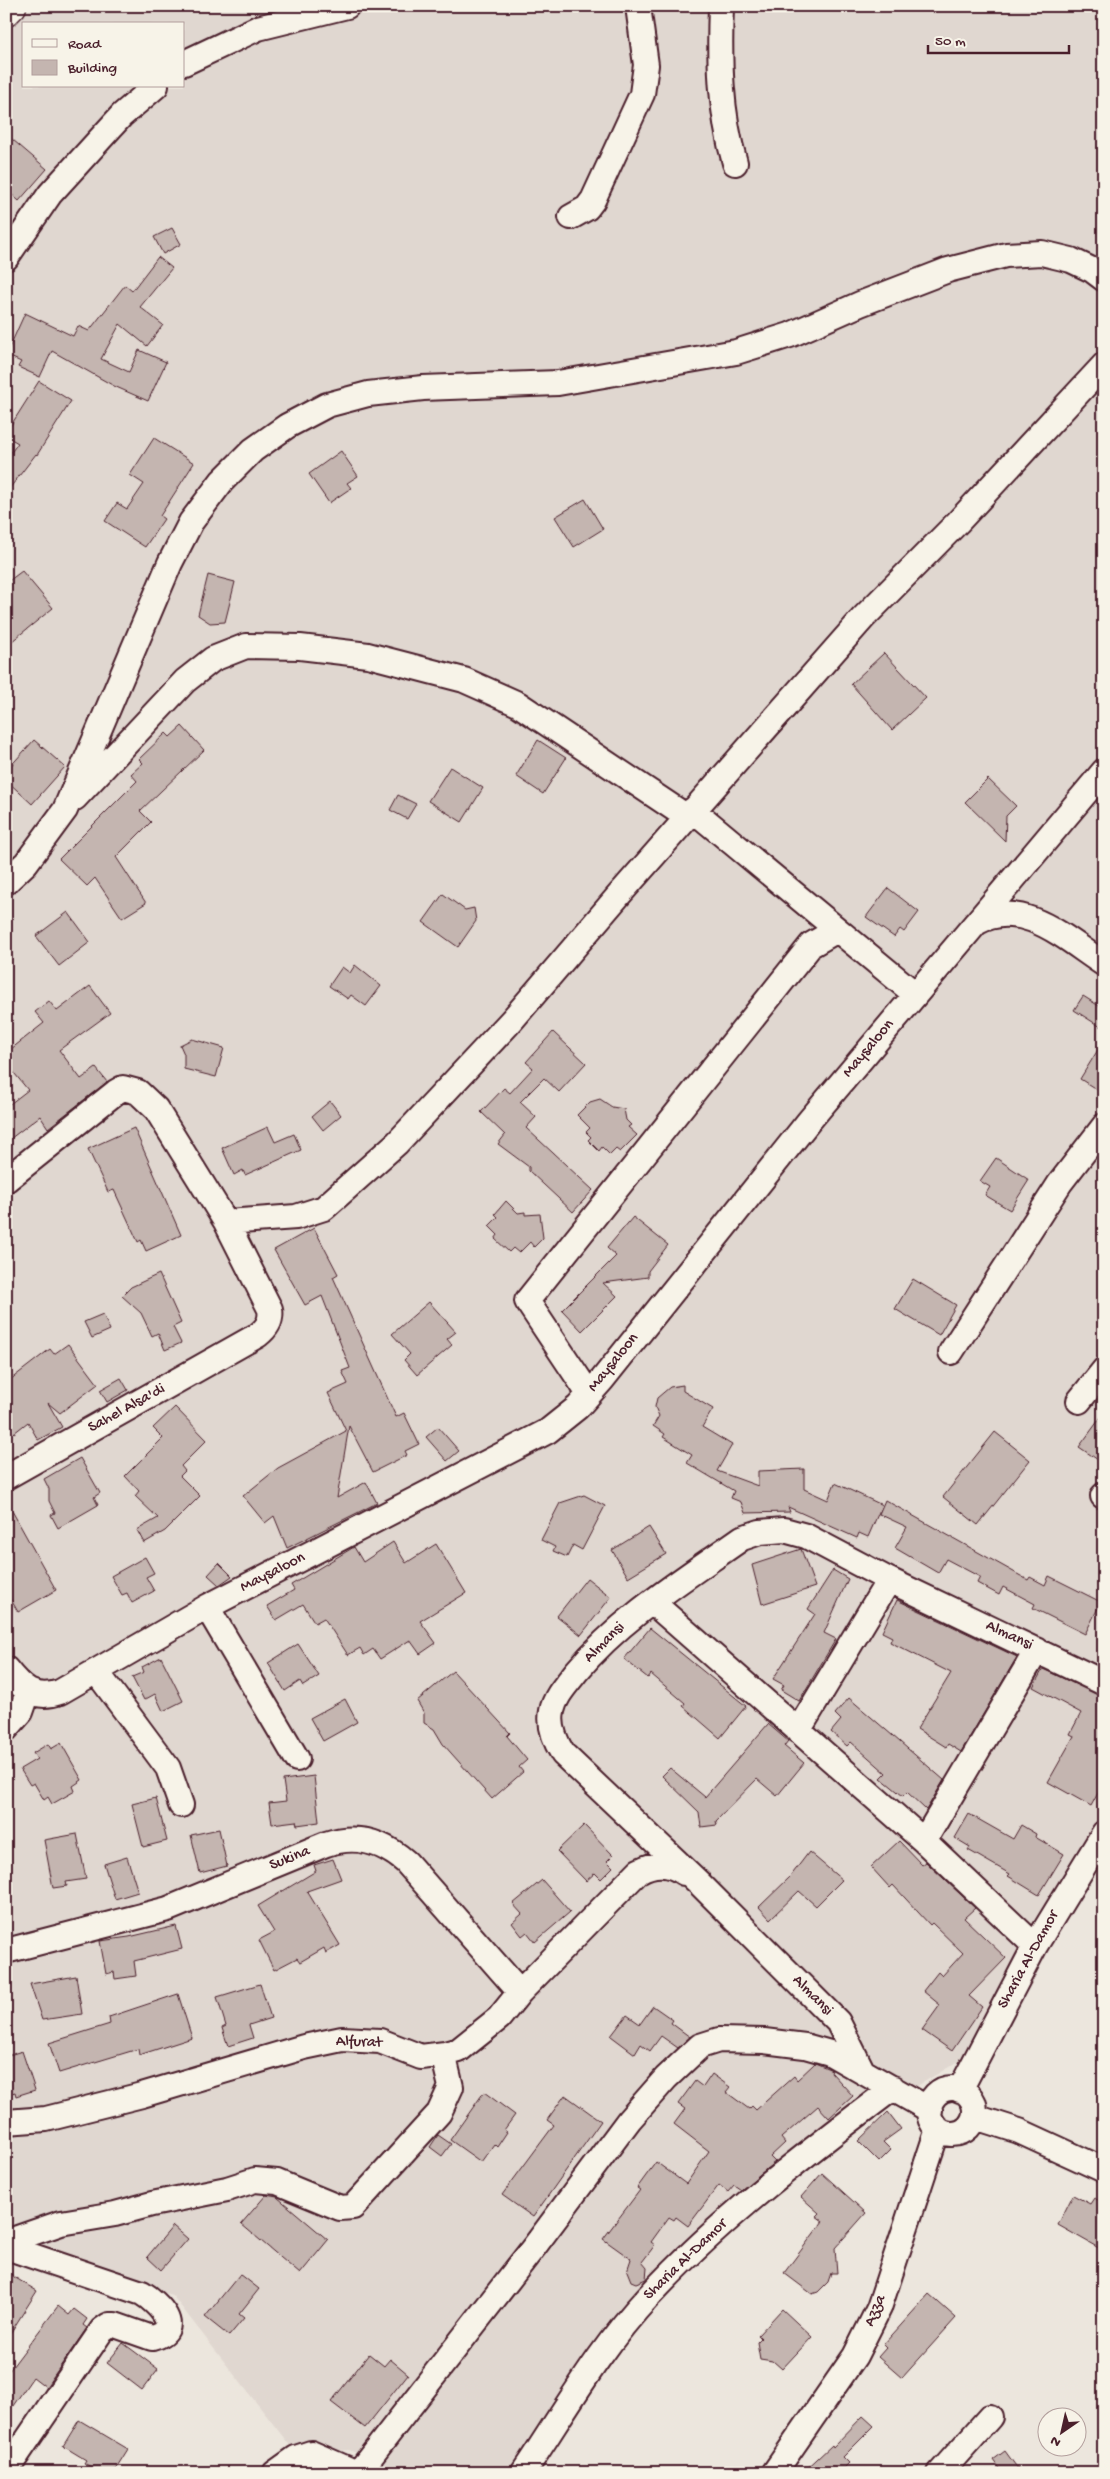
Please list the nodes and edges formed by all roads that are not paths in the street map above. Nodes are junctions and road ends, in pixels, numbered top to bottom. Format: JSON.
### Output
{"nodes":[{"id":1,"x":12,"y":6,"type":"edge"},
{"id":2,"x":347,"y":6,"type":"edge"},
{"id":3,"x":638,"y":6,"type":"edge"},
{"id":4,"x":721,"y":6,"type":"edge"},
{"id":5,"x":6,"y":12,"type":"edge"},
{"id":6,"x":185,"y":63,"type":"edge"},
{"id":7,"x":154,"y":88,"type":"edge"},
{"id":8,"x":735,"y":163,"type":"dead end"},
{"id":9,"x":572,"y":217,"type":"dead end"},
{"id":10,"x":6,"y":258,"type":"edge"},
{"id":11,"x":1104,"y":279,"type":"edge"},
{"id":12,"x":1104,"y":365,"type":"edge"},
{"id":13,"x":1104,"y":771,"type":"edge"},
{"id":14,"x":65,"y":810,"type":"junction"},
{"id":15,"x":690,"y":814,"type":"junction"},
{"id":16,"x":6,"y":882,"type":"edge"},
{"id":17,"x":976,"y":923,"type":"junction"},
{"id":18,"x":837,"y":930,"type":"junction"},
{"id":19,"x":1104,"y":964,"type":"edge"},
{"id":20,"x":915,"y":994,"type":"junction"},
{"id":21,"x":1104,"y":1126,"type":"edge"},
{"id":22,"x":6,"y":1180,"type":"edge"},
{"id":23,"x":226,"y":1222,"type":"junction"},
{"id":24,"x":951,"y":1352,"type":"dead end"},
{"id":25,"x":1104,"y":1370,"type":"edge"},
{"id":26,"x":589,"y":1394,"type":"junction"},
{"id":27,"x":1079,"y":1401,"type":"dead end"},
{"id":28,"x":6,"y":1477,"type":"edge"},
{"id":29,"x":889,"y":1580,"type":"junction"},
{"id":30,"x":652,"y":1602,"type":"junction"},
{"id":31,"x":207,"y":1607,"type":"junction"},
{"id":32,"x":1037,"y":1650,"type":"junction"},
{"id":33,"x":6,"y":1669,"type":"edge"},
{"id":34,"x":96,"y":1671,"type":"junction"},
{"id":35,"x":1104,"y":1683,"type":"edge"},
{"id":36,"x":28,"y":1692,"type":"junction"},
{"id":37,"x":6,"y":1729,"type":"edge"},
{"id":38,"x":798,"y":1731,"type":"junction"},
{"id":39,"x":297,"y":1759,"type":"dead end"},
{"id":40,"x":181,"y":1805,"type":"dead end"},
{"id":41,"x":1104,"y":1833,"type":"edge"},
{"id":42,"x":924,"y":1840,"type":"junction"},
{"id":43,"x":698,"y":1882,"type":"junction"},
{"id":44,"x":1035,"y":1946,"type":"junction"},
{"id":45,"x":6,"y":1951,"type":"edge"},
{"id":46,"x":520,"y":1992,"type":"junction"},
{"id":47,"x":446,"y":2054,"type":"junction"},
{"id":48,"x":862,"y":2070,"type":"junction"},
{"id":49,"x":892,"y":2088,"type":"junction"},
{"id":50,"x":960,"y":2090,"type":"junction"},
{"id":51,"x":975,"y":2117,"type":"junction"},
{"id":52,"x":934,"y":2120,"type":"junction"},
{"id":53,"x":6,"y":2122,"type":"edge"},
{"id":54,"x":1104,"y":2170,"type":"edge"},
{"id":55,"x":6,"y":2242,"type":"edge"},
{"id":56,"x":6,"y":2247,"type":"edge"},
{"id":57,"x":990,"y":2417,"type":"dead end"},
{"id":58,"x":6,"y":2471,"type":"edge"},
{"id":59,"x":275,"y":2473,"type":"edge"},
{"id":60,"x":357,"y":2473,"type":"edge"},
{"id":61,"x":523,"y":2473,"type":"edge"},
{"id":62,"x":774,"y":2473,"type":"edge"},
{"id":63,"x":940,"y":2473,"type":"edge"}],
"edges":[{"from":1,"to":5,"type":"main road"},
{"from":2,"to":6,"type":"street"},
{"from":3,"to":9,"type":"street"},
{"from":4,"to":8,"type":"street"},
{"from":7,"to":10,"type":"street"},
{"from":11,"to":14,"type":"street"},
{"from":12,"to":15,"type":"street"},
{"from":13,"to":17,"type":"street"},
{"from":14,"to":15,"type":"street"},
{"from":14,"to":16,"type":"street"},
{"from":15,"to":18,"type":"street"},
{"from":15,"to":23,"type":"street"},
{"from":17,"to":19,"type":"street","name":"Maysaloon"},
{"from":17,"to":20,"type":"street","name":"Maysaloon"},
{"from":18,"to":20,"type":"street"},
{"from":18,"to":26,"type":"street"},
{"from":20,"to":26,"type":"street","name":"Maysaloon"},
{"from":21,"to":24,"type":"street"},
{"from":22,"to":23,"type":"street","name":"Sahel Alsa'di"},
{"from":23,"to":28,"type":"street","name":"Sahel Alsa'di"},
{"from":25,"to":27,"type":"street"},
{"from":26,"to":31,"type":"street","name":"Maysaloon"},
{"from":29,"to":30,"type":"street","name":"Almansi"},
{"from":29,"to":32,"type":"street","name":"Almansi"},
{"from":29,"to":38,"type":"street"},
{"from":30,"to":38,"type":"street"},
{"from":30,"to":43,"type":"street","name":"Almansi"},
{"from":31,"to":34,"type":"street","name":"Maysaloon"},
{"from":31,"to":39,"type":"street"},
{"from":32,"to":35,"type":"street","name":"Almansi"},
{"from":32,"to":42,"type":"street"},
{"from":33,"to":36,"type":"street"},
{"from":34,"to":36,"type":"street","name":"Maysaloon"},
{"from":34,"to":40,"type":"street"},
{"from":36,"to":37,"type":"street"},
{"from":38,"to":42,"type":"street"},
{"from":41,"to":44,"type":"street","name":"Sharia Al-Damor"},
{"from":42,"to":44,"type":"street"},
{"from":43,"to":46,"type":"street","name":"Alfurat"},
{"from":43,"to":48,"type":"street","name":"Almansi"},
{"from":44,"to":50,"type":"street","name":"Sharia Al-Damor"},
{"from":45,"to":46,"type":"street","name":"Sukina"},
{"from":46,"to":47,"type":"street","name":"Alfurat"},
{"from":47,"to":53,"type":"street","name":"Alfurat"},
{"from":47,"to":55,"type":"street"},
{"from":48,"to":49,"type":"street"},
{"from":48,"to":60,"type":"street"},
{"from":49,"to":52,"type":"street"},
{"from":49,"to":61,"type":"street","name":"Sharia Al-Damor"},
{"from":50,"to":51,"type":"street"},
{"from":50,"to":52,"type":"street"},
{"from":51,"to":52,"type":"street"},
{"from":51,"to":54,"type":"street"},
{"from":52,"to":62,"type":"street","name":"Azza"},
{"from":56,"to":58,"type":"street"},
{"from":57,"to":63,"type":"street"},
{"from":59,"to":60,"type":"street"}]}
